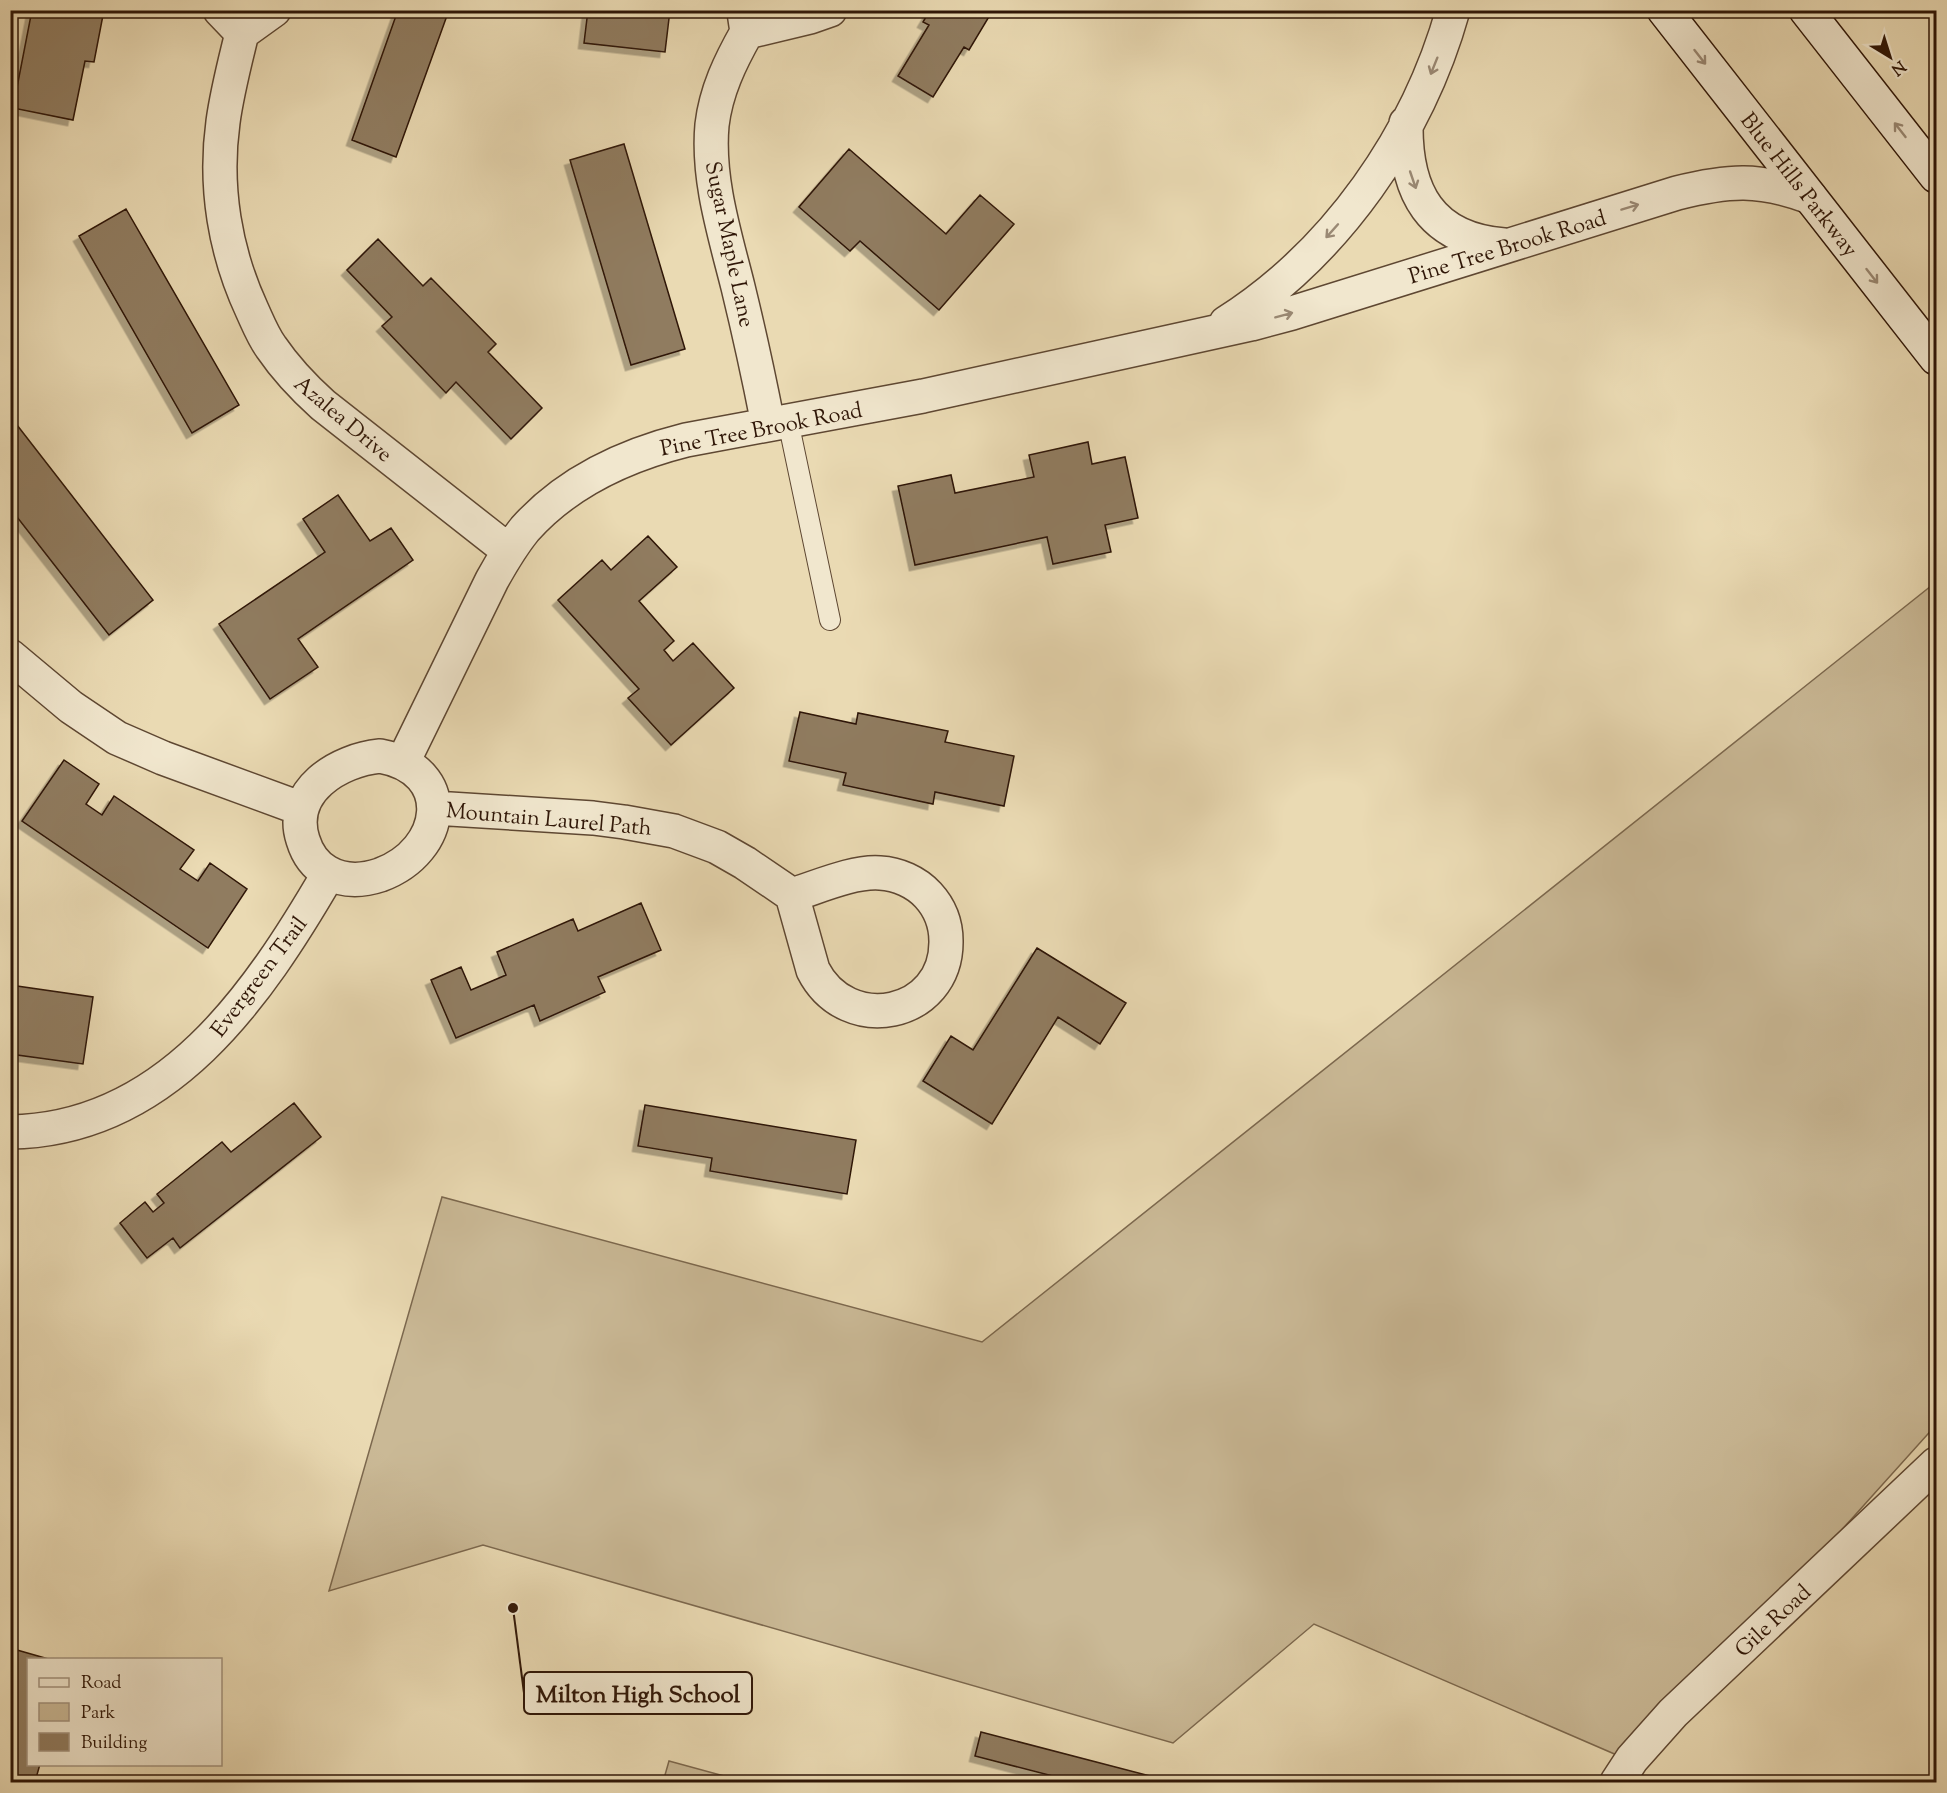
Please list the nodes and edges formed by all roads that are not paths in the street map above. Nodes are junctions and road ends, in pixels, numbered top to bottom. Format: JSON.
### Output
{"nodes":[{"id":1,"x":274,"y":10,"type":"edge"},
{"id":2,"x":830,"y":10,"type":"edge"},
{"id":3,"x":1453,"y":10,"type":"edge"},
{"id":4,"x":1664,"y":10,"type":"edge"},
{"id":5,"x":1806,"y":10,"type":"edge"},
{"id":6,"x":745,"y":21,"type":"edge"},
{"id":7,"x":231,"y":22,"type":"edge"},
{"id":8,"x":1406,"y":123,"type":"junction"},
{"id":9,"x":1936,"y":176,"type":"edge"},
{"id":10,"x":1810,"y":197,"type":"junction"},
{"id":11,"x":1508,"y":245,"type":"junction"},
{"id":12,"x":1206,"y":335,"type":"junction"},
{"id":13,"x":1936,"y":358,"type":"edge"},
{"id":14,"x":778,"y":423,"type":"junction"},
{"id":15,"x":509,"y":551,"type":"junction"},
{"id":16,"x":830,"y":620,"type":"dead end"},
{"id":17,"x":10,"y":656,"type":"edge"},
{"id":18,"x":403,"y":762,"type":"junction"},
{"id":19,"x":434,"y":807,"type":"junction"},
{"id":20,"x":302,"y":809,"type":"junction"},
{"id":21,"x":329,"y":873,"type":"junction"},
{"id":22,"x":792,"y":895,"type":"junction"},
{"id":23,"x":10,"y":1132,"type":"edge"},
{"id":24,"x":1936,"y":1464,"type":"edge"},
{"id":25,"x":1617,"y":1782,"type":"edge"}],
"edges":[{"from":1,"to":7,"type":"street"},
{"from":2,"to":6,"type":"street"},
{"from":3,"to":8,"type":"street","name":"Pine Tree Brook Road","one_way":true},
{"from":4,"to":10,"type":"street","name":"Blue Hills Parkway","one_way":true},
{"from":9,"to":5,"type":"street","one_way":true},
{"from":6,"to":14,"type":"street","name":"Sugar Maple Lane"},
{"from":7,"to":15,"type":"street","name":"Azalea Drive"},
{"from":8,"to":11,"type":"street","one_way":true},
{"from":8,"to":12,"type":"street","name":"Pine Tree Brook Road","one_way":true},
{"from":11,"to":10,"type":"street","name":"Pine Tree Brook Road","one_way":true},
{"from":10,"to":13,"type":"street","name":"Blue Hills Parkway","one_way":true},
{"from":12,"to":11,"type":"street","name":"Pine Tree Brook Road","one_way":true},
{"from":12,"to":14,"type":"street","name":"Pine Tree Brook Road"},
{"from":14,"to":15,"type":"street","name":"Pine Tree Brook Road"},
{"from":14,"to":16,"type":"lane"},
{"from":15,"to":18,"type":"street","name":"Pine Tree Brook Road"},
{"from":17,"to":20,"type":"street"},
{"from":18,"to":19,"type":"street"},
{"from":18,"to":20,"type":"street"},
{"from":19,"to":21,"type":"street"},
{"from":19,"to":22,"type":"street","name":"Mountain Laurel Path"},
{"from":20,"to":21,"type":"street"},
{"from":21,"to":23,"type":"street","name":"Evergreen Trail"},
{"from":22,"to":22,"type":"street"},
{"from":24,"to":25,"type":"street","name":"Gile Road"}]}
